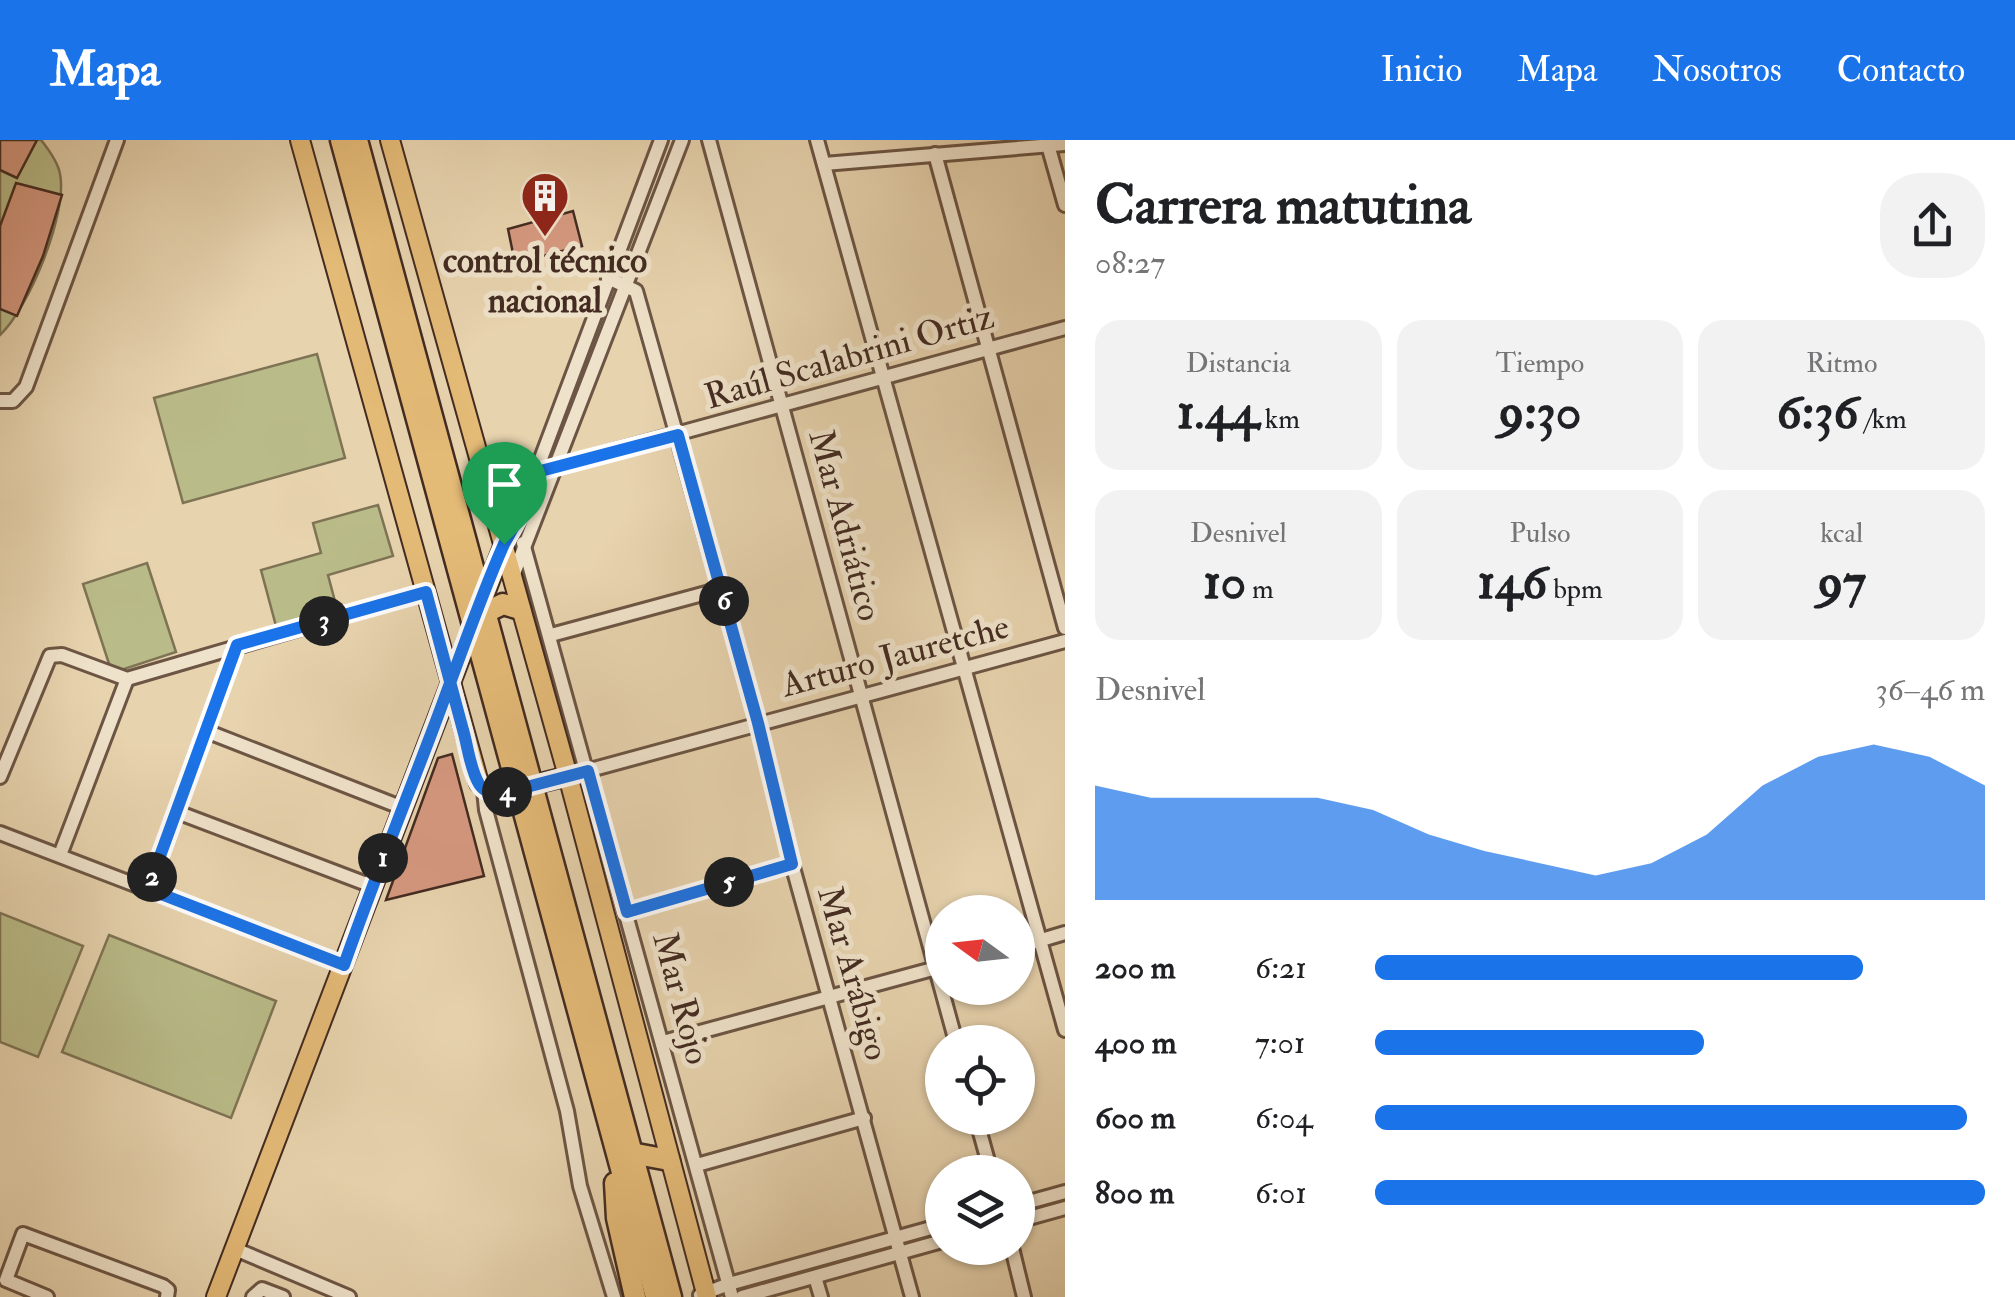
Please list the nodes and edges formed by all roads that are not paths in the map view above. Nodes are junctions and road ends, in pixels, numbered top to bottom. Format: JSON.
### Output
{"nodes":[{"id":1,"x":117,"y":140,"type":"edge"},
{"id":2,"x":300,"y":140,"type":"edge"},
{"id":3,"x":341,"y":140,"type":"edge"},
{"id":4,"x":357,"y":140,"type":"edge"},
{"id":5,"x":390,"y":140,"type":"edge"},
{"id":6,"x":661,"y":140,"type":"edge"},
{"id":7,"x":682,"y":140,"type":"edge"},
{"id":8,"x":709,"y":140,"type":"edge"},
{"id":9,"x":817,"y":140,"type":"edge"},
{"id":10,"x":1065,"y":144,"type":"edge"},
{"id":11,"x":1048,"y":145,"type":"junction"},
{"id":12,"x":935,"y":154,"type":"junction"},
{"id":13,"x":824,"y":164,"type":"junction"},
{"id":14,"x":1065,"y":205,"type":"edge"},
{"id":15,"x":608,"y":278,"type":"junction"},
{"id":16,"x":628,"y":284,"type":"junction"},
{"id":17,"x":1065,"y":328,"type":"edge"},
{"id":18,"x":989,"y":348,"type":"junction"},
{"id":19,"x":884,"y":379,"type":"junction"},
{"id":20,"x":0,"y":402,"type":"edge"},
{"id":21,"x":782,"y":405,"type":"junction"},
{"id":22,"x":678,"y":435,"type":"junction"},
{"id":23,"x":556,"y":467,"type":"junction"},
{"id":24,"x":533,"y":473,"type":"junction"},
{"id":25,"x":513,"y":544,"type":"junction"},
{"id":26,"x":721,"y":589,"type":"junction"},
{"id":27,"x":426,"y":592,"type":"junction"},
{"id":28,"x":520,"y":608,"type":"junction"},
{"id":29,"x":479,"y":609,"type":"junction"},
{"id":30,"x":1065,"y":628,"type":"edge"},
{"id":31,"x":550,"y":634,"type":"junction"},
{"id":32,"x":1065,"y":642,"type":"edge"},
{"id":33,"x":237,"y":645,"type":"junction"},
{"id":34,"x":964,"y":669,"type":"junction"},
{"id":35,"x":128,"y":679,"type":"junction"},
{"id":36,"x":450,"y":680,"type":"junction"},
{"id":37,"x":861,"y":695,"type":"junction"},
{"id":38,"x":758,"y":723,"type":"junction"},
{"id":39,"x":462,"y":728,"type":"junction"},
{"id":40,"x":206,"y":731,"type":"junction"},
{"id":41,"x":432,"y":733,"type":"junction"},
{"id":42,"x":588,"y":771,"type":"junction"},
{"id":43,"x":568,"y":776,"type":"junction"},
{"id":44,"x":0,"y":777,"type":"edge"},
{"id":45,"x":524,"y":788,"type":"junction"},
{"id":46,"x":484,"y":790,"type":"junction"},
{"id":47,"x":402,"y":808,"type":"junction"},
{"id":48,"x":176,"y":812,"type":"junction"},
{"id":49,"x":0,"y":833,"type":"edge"},
{"id":50,"x":60,"y":855,"type":"junction"},
{"id":51,"x":792,"y":864,"type":"junction"},
{"id":52,"x":372,"y":886,"type":"junction"},
{"id":53,"x":148,"y":889,"type":"junction"},
{"id":54,"x":627,"y":912,"type":"junction"},
{"id":55,"x":925,"y":919,"type":"edge"},
{"id":56,"x":1065,"y":933,"type":"edge"},
{"id":57,"x":1041,"y":940,"type":"junction"},
{"id":58,"x":1035,"y":942,"type":"edge"},
{"id":59,"x":344,"y":965,"type":"junction"},
{"id":60,"x":925,"y":972,"type":"edge"},
{"id":61,"x":829,"y":998,"type":"junction"},
{"id":62,"x":1065,"y":1030,"type":"edge"},
{"id":63,"x":663,"y":1042,"type":"junction"},
{"id":64,"x":864,"y":1118,"type":"junction"},
{"id":65,"x":623,"y":1152,"type":"junction"},
{"id":66,"x":668,"y":1160,"type":"junction"},
{"id":67,"x":696,"y":1165,"type":"junction"},
{"id":68,"x":1065,"y":1192,"type":"edge"},
{"id":69,"x":1035,"y":1200,"type":"edge"},
{"id":70,"x":1065,"y":1208,"type":"edge"},
{"id":71,"x":1035,"y":1217,"type":"edge"},
{"id":72,"x":925,"y":1230,"type":"edge"},
{"id":73,"x":897,"y":1238,"type":"junction"},
{"id":74,"x":925,"y":1245,"type":"edge"},
{"id":75,"x":235,"y":1248,"type":"junction"},
{"id":76,"x":900,"y":1252,"type":"junction"},
{"id":77,"x":1016,"y":1265,"type":"edge"},
{"id":78,"x":816,"y":1278,"type":"junction"},
{"id":79,"x":730,"y":1290,"type":"edge"},
{"id":80,"x":703,"y":1295,"type":"edge"},
{"id":81,"x":220,"y":1296,"type":"edge"},
{"id":82,"x":47,"y":1297,"type":"edge"},
{"id":83,"x":167,"y":1297,"type":"edge"},
{"id":84,"x":253,"y":1297,"type":"edge"},
{"id":85,"x":283,"y":1297,"type":"edge"},
{"id":86,"x":350,"y":1297,"type":"edge"},
{"id":87,"x":614,"y":1297,"type":"edge"},
{"id":88,"x":635,"y":1297,"type":"edge"},
{"id":89,"x":656,"y":1297,"type":"edge"},
{"id":90,"x":671,"y":1297,"type":"edge"},
{"id":91,"x":742,"y":1297,"type":"edge"},
{"id":92,"x":821,"y":1297,"type":"edge"},
{"id":93,"x":912,"y":1297,"type":"edge"},
{"id":94,"x":1024,"y":1297,"type":"edge"}],
"edges":[{"from":1,"to":20,"type":"street"},
{"from":2,"to":27,"type":"main road"},
{"from":3,"to":29,"type":"highway"},
{"from":4,"to":29,"type":"highway"},
{"from":5,"to":25,"type":"main road"},
{"from":6,"to":15,"type":"street"},
{"from":7,"to":16,"type":"street"},
{"from":8,"to":21,"type":"street","name":"Mar Adriático"},
{"from":9,"to":13,"type":"street"},
{"from":10,"to":11,"type":"street"},
{"from":11,"to":12,"type":"street"},
{"from":11,"to":14,"type":"street"},
{"from":12,"to":13,"type":"street"},
{"from":12,"to":18,"type":"street"},
{"from":13,"to":19,"type":"street"},
{"from":15,"to":16,"type":"street"},
{"from":15,"to":24,"type":"street"},
{"from":16,"to":22,"type":"street","name":"Mar Arábigo"},
{"from":16,"to":23,"type":"street"},
{"from":17,"to":18,"type":"street","name":"Raúl Scalabrini Ortiz"},
{"from":18,"to":19,"type":"street","name":"Raúl Scalabrini Ortiz"},
{"from":18,"to":30,"type":"street"},
{"from":19,"to":21,"type":"street","name":"Raúl Scalabrini Ortiz"},
{"from":19,"to":34,"type":"street"},
{"from":21,"to":22,"type":"street","name":"Raúl Scalabrini Ortiz"},
{"from":21,"to":37,"type":"street","name":"Mar Adriático"},
{"from":22,"to":23,"type":"street","name":"Raúl Scalabrini Ortiz"},
{"from":22,"to":26,"type":"street","name":"Mar Arábigo"},
{"from":23,"to":24,"type":"street","name":"Raúl Scalabrini Ortiz"},
{"from":23,"to":25,"type":"street"},
{"from":24,"to":25,"type":"street"},
{"from":25,"to":28,"type":"main road"},
{"from":25,"to":29,"type":"main road"},
{"from":25,"to":31,"type":"street","name":"Mar Rojo"},
{"from":26,"to":31,"type":"street"},
{"from":26,"to":38,"type":"street","name":"Mar Arábigo"},
{"from":27,"to":33,"type":"street"},
{"from":27,"to":36,"type":"main road"},
{"from":28,"to":29,"type":"highway"},
{"from":28,"to":43,"type":"main road"},
{"from":29,"to":36,"type":"main road"},
{"from":29,"to":45,"type":"highway"},
{"from":31,"to":42,"type":"street","name":"Mar Rojo"},
{"from":32,"to":34,"type":"street","name":"Arturo Jauretche"},
{"from":33,"to":35,"type":"street"},
{"from":33,"to":40,"type":"street"},
{"from":34,"to":37,"type":"street","name":"Arturo Jauretche"},
{"from":34,"to":57,"type":"street"},
{"from":35,"to":44,"type":"street"},
{"from":35,"to":50,"type":"street"},
{"from":36,"to":39,"type":"main road"},
{"from":36,"to":41,"type":"main road"},
{"from":37,"to":38,"type":"street","name":"Arturo Jauretche"},
{"from":37,"to":55,"type":"street","name":"Mar Adriático"},
{"from":38,"to":42,"type":"street","name":"Arturo Jauretche"},
{"from":38,"to":51,"type":"street","name":"Mar Arábigo"},
{"from":39,"to":41,"type":"main road"},
{"from":39,"to":46,"type":"main road"},
{"from":40,"to":47,"type":"street"},
{"from":40,"to":48,"type":"street"},
{"from":41,"to":47,"type":"main road"},
{"from":42,"to":43,"type":"street","name":"Arturo Jauretche"},
{"from":42,"to":54,"type":"street","name":"Mar Rojo"},
{"from":43,"to":45,"type":"main road"},
{"from":43,"to":66,"type":"main road"},
{"from":45,"to":46,"type":"main road"},
{"from":45,"to":65,"type":"highway"},
{"from":46,"to":87,"type":"street"},
{"from":47,"to":52,"type":"main road"},
{"from":48,"to":52,"type":"street"},
{"from":48,"to":53,"type":"street"},
{"from":49,"to":50,"type":"street"},
{"from":50,"to":53,"type":"street"},
{"from":51,"to":54,"type":"street"},
{"from":51,"to":61,"type":"street","name":"Mar Arábigo"},
{"from":52,"to":59,"type":"main road"},
{"from":53,"to":59,"type":"street"},
{"from":54,"to":63,"type":"street","name":"Mar Rojo"},
{"from":56,"to":57,"type":"street"},
{"from":57,"to":58,"type":"street"},
{"from":57,"to":62,"type":"street"},
{"from":59,"to":75,"type":"main road"},
{"from":60,"to":61,"type":"street"},
{"from":61,"to":63,"type":"street"},
{"from":61,"to":64,"type":"street","name":"Mar Arábigo"},
{"from":63,"to":67,"type":"street","name":"Mar Rojo"},
{"from":64,"to":67,"type":"street"},
{"from":64,"to":73,"type":"street","name":"Mar Arábigo"},
{"from":65,"to":66,"type":"highway"},
{"from":65,"to":88,"type":"highway"},
{"from":65,"to":89,"type":"highway"},
{"from":65,"to":90,"type":"highway"},
{"from":66,"to":80,"type":"main road"},
{"from":67,"to":79,"type":"street","name":"Mar Rojo"},
{"from":68,"to":69,"type":"street"},
{"from":70,"to":71,"type":"street"},
{"from":72,"to":73,"type":"street"},
{"from":73,"to":76,"type":"street","name":"Mar Arábigo"},
{"from":73,"to":79,"type":"street"},
{"from":74,"to":76,"type":"street"},
{"from":75,"to":81,"type":"main road"},
{"from":75,"to":86,"type":"street"},
{"from":76,"to":78,"type":"street"},
{"from":76,"to":93,"type":"street","name":"Mar Arábigo"},
{"from":77,"to":94,"type":"street"},
{"from":78,"to":91,"type":"street"},
{"from":78,"to":92,"type":"street"},
{"from":79,"to":80,"type":"street"},
{"from":82,"to":83,"type":"street"},
{"from":84,"to":85,"type":"street"}]}
